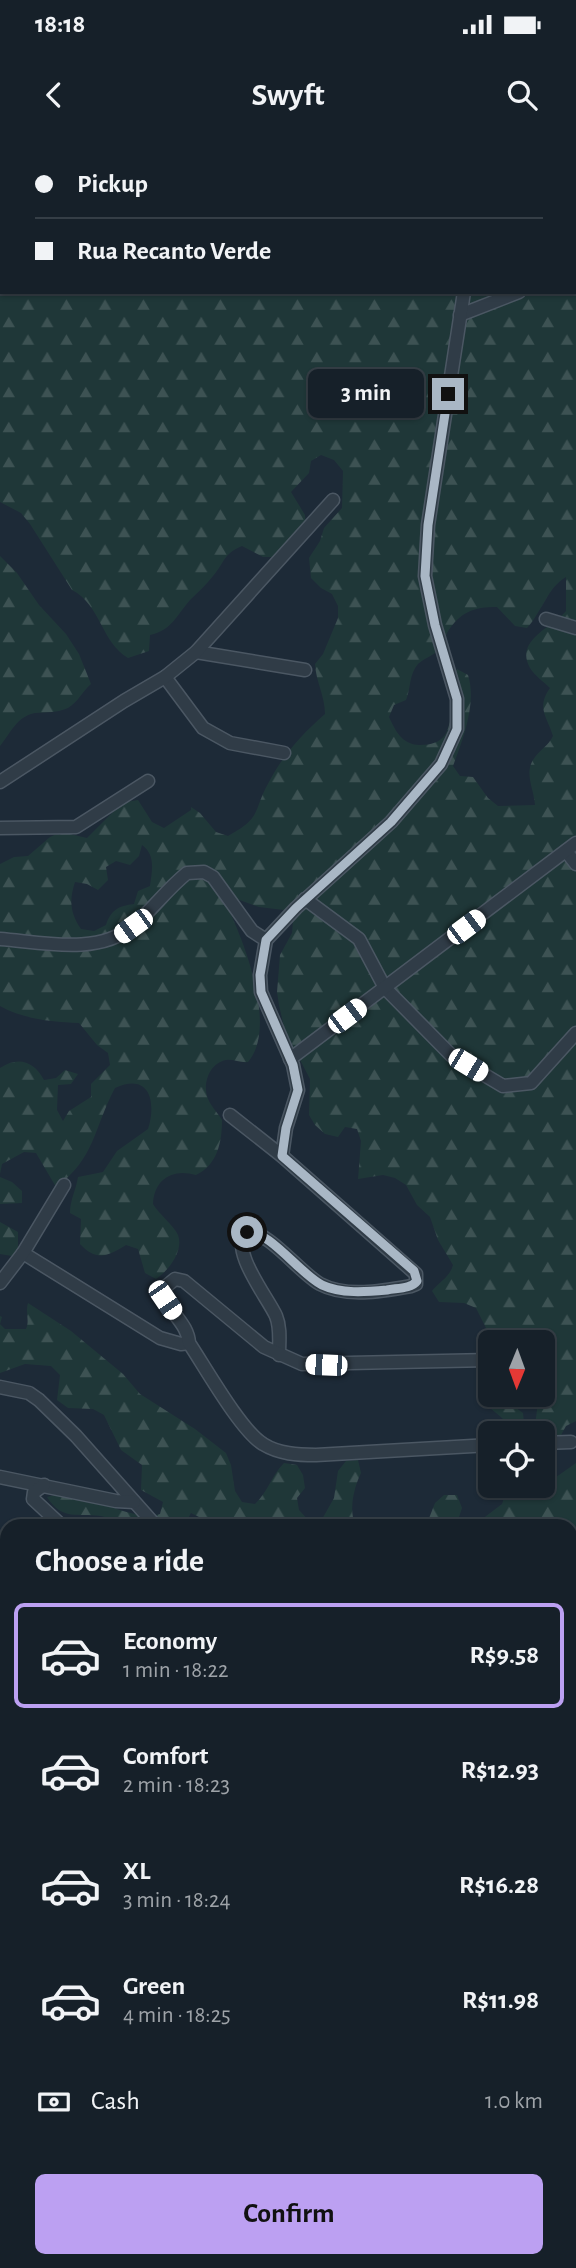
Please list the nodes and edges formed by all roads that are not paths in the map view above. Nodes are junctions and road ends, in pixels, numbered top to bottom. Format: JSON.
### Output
{"nodes":[{"id":1,"x":464,"y":294,"type":"edge"},
{"id":2,"x":514,"y":294,"type":"edge"},
{"id":3,"x":460,"y":315,"type":"junction"},
{"id":4,"x":332,"y":500,"type":"dead end"},
{"id":5,"x":546,"y":619,"type":"dead end"},
{"id":6,"x":576,"y":628,"type":"edge"},
{"id":7,"x":196,"y":652,"type":"junction"},
{"id":8,"x":305,"y":670,"type":"dead end"},
{"id":9,"x":164,"y":677,"type":"junction"},
{"id":10,"x":284,"y":753,"type":"dead end"},
{"id":11,"x":148,"y":781,"type":"dead end"},
{"id":12,"x":0,"y":782,"type":"edge"},
{"id":13,"x":0,"y":828,"type":"edge"},
{"id":14,"x":571,"y":847,"type":"edge"},
{"id":15,"x":576,"y":864,"type":"edge"},
{"id":16,"x":305,"y":899,"type":"junction"},
{"id":17,"x":0,"y":939,"type":"edge"},
{"id":18,"x":266,"y":940,"type":"junction"},
{"id":19,"x":385,"y":988,"type":"junction"},
{"id":20,"x":576,"y":1033,"type":"edge"},
{"id":21,"x":290,"y":1059,"type":"junction"},
{"id":22,"x":230,"y":1115,"type":"dead end"},
{"id":23,"x":282,"y":1156,"type":"junction"},
{"id":24,"x":64,"y":1185,"type":"dead end"},
{"id":25,"x":23,"y":1254,"type":"junction"},
{"id":26,"x":0,"y":1283,"type":"edge"},
{"id":27,"x":189,"y":1343,"type":"junction"},
{"id":28,"x":279,"y":1355,"type":"junction"},
{"id":29,"x":478,"y":1360,"type":"edge"},
{"id":30,"x":0,"y":1387,"type":"edge"},
{"id":31,"x":571,"y":1442,"type":"dead end"},
{"id":32,"x":555,"y":1443,"type":"edge"},
{"id":33,"x":478,"y":1446,"type":"edge"},
{"id":34,"x":0,"y":1477,"type":"edge"},
{"id":35,"x":44,"y":1485,"type":"junction"},
{"id":36,"x":134,"y":1502,"type":"junction"},
{"id":37,"x":54,"y":1519,"type":"edge"},
{"id":38,"x":150,"y":1519,"type":"edge"}],
"edges":[{"from":1,"to":3,"type":"street"},
{"from":2,"to":3,"type":"street"},
{"from":3,"to":16,"type":"street"},
{"from":4,"to":7,"type":"street"},
{"from":5,"to":6,"type":"street"},
{"from":7,"to":8,"type":"street"},
{"from":7,"to":9,"type":"street"},
{"from":9,"to":10,"type":"street"},
{"from":9,"to":12,"type":"street"},
{"from":11,"to":13,"type":"street"},
{"from":14,"to":15,"type":"street"},
{"from":14,"to":19,"type":"street"},
{"from":16,"to":18,"type":"street"},
{"from":16,"to":19,"type":"street"},
{"from":17,"to":18,"type":"street"},
{"from":18,"to":21,"type":"street"},
{"from":19,"to":20,"type":"street"},
{"from":19,"to":21,"type":"street"},
{"from":21,"to":23,"type":"street"},
{"from":22,"to":23,"type":"street"},
{"from":23,"to":28,"type":"street"},
{"from":24,"to":25,"type":"street"},
{"from":25,"to":26,"type":"street"},
{"from":25,"to":27,"type":"street"},
{"from":27,"to":28,"type":"street"},
{"from":27,"to":33,"type":"street"},
{"from":28,"to":29,"type":"street"},
{"from":30,"to":36,"type":"street"},
{"from":31,"to":32,"type":"street"},
{"from":34,"to":35,"type":"street"},
{"from":35,"to":36,"type":"street"},
{"from":35,"to":37,"type":"street"},
{"from":36,"to":38,"type":"street"}]}
